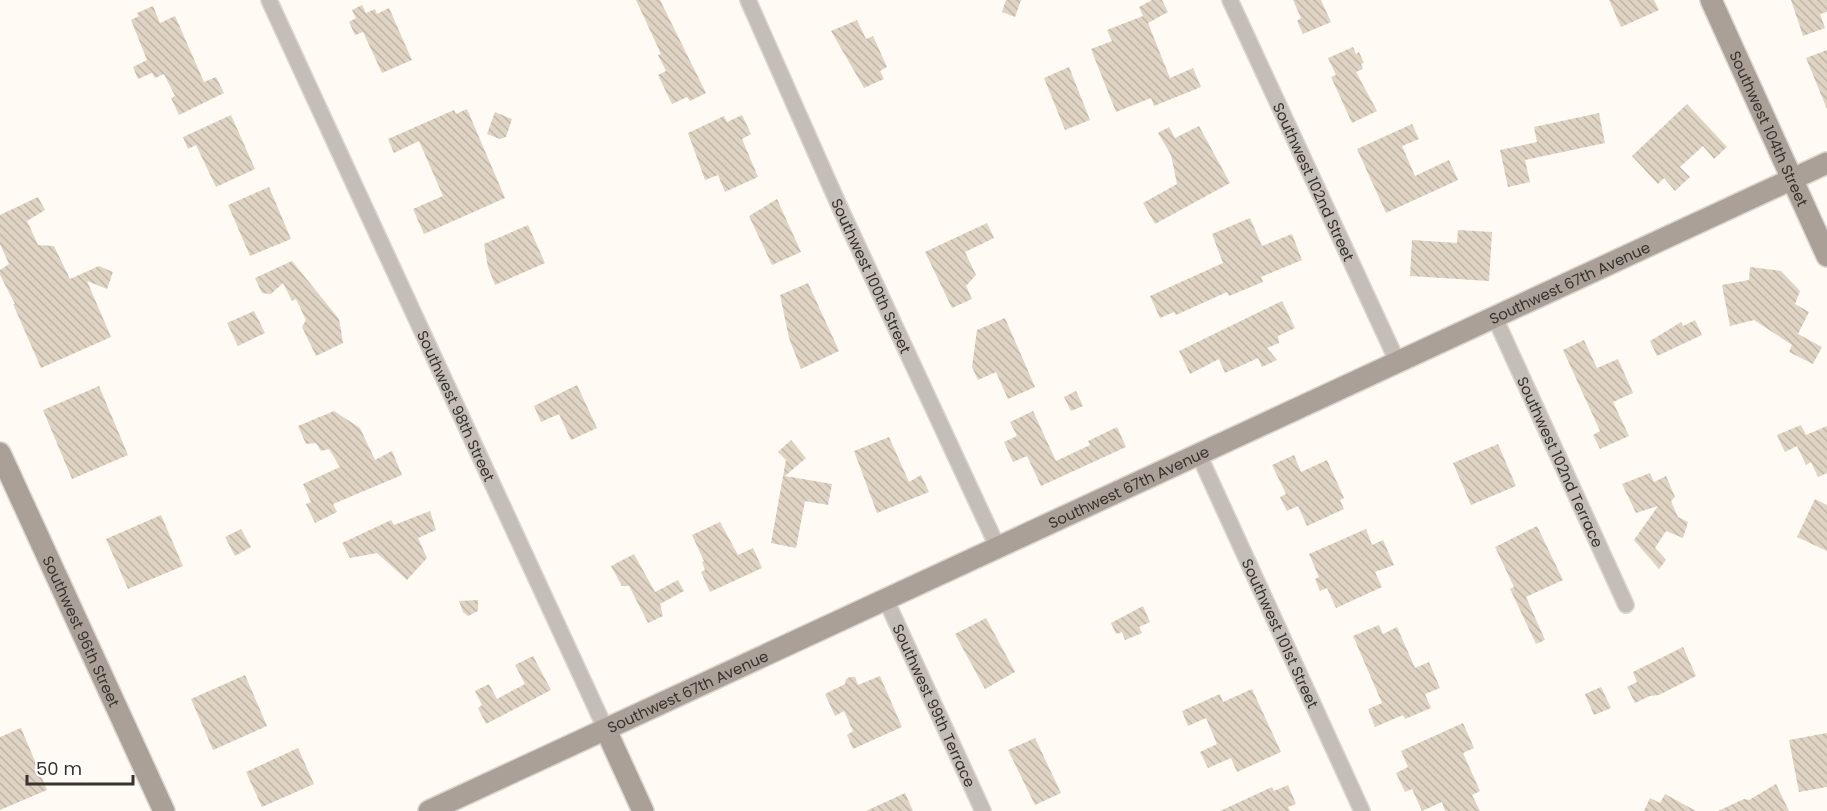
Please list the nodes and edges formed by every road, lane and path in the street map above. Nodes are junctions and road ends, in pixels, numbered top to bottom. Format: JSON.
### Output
{"nodes":[{"id":1,"x":269,"y":0,"type":"edge"},
{"id":2,"x":747,"y":0,"type":"edge"},
{"id":3,"x":1230,"y":0,"type":"edge"},
{"id":4,"x":1711,"y":0,"type":"edge"},
{"id":5,"x":1827,"y":163,"type":"edge"},
{"id":6,"x":1792,"y":179,"type":"junction"},
{"id":7,"x":1827,"y":256,"type":"edge"},
{"id":8,"x":1495,"y":318,"type":"junction"},
{"id":9,"x":1398,"y":363,"type":"junction"},
{"id":10,"x":0,"y":453,"type":"edge"},
{"id":11,"x":1199,"y":456,"type":"junction"},
{"id":12,"x":998,"y":548,"type":"junction"},
{"id":13,"x":885,"y":600,"type":"junction"},
{"id":14,"x":1626,"y":605,"type":"dead end"},
{"id":15,"x":606,"y":730,"type":"junction"},
{"id":16,"x":164,"y":811,"type":"edge"},
{"id":17,"x":429,"y":811,"type":"edge"},
{"id":18,"x":643,"y":811,"type":"edge"},
{"id":19,"x":983,"y":811,"type":"edge"},
{"id":20,"x":1362,"y":811,"type":"edge"}],
"edges":[{"from":1,"to":15,"type":"street","name":"Southwest 98th Street"},
{"from":2,"to":12,"type":"street","name":"Southwest 100th Street"},
{"from":3,"to":9,"type":"street","name":"Southwest 102nd Street"},
{"from":4,"to":6,"type":"main road","name":"Southwest 104th Street"},
{"from":5,"to":6,"type":"main road","name":"Southwest 67th Avenue"},
{"from":6,"to":7,"type":"main road","name":"Southwest 104th Street"},
{"from":6,"to":8,"type":"main road","name":"Southwest 67th Avenue"},
{"from":8,"to":9,"type":"main road","name":"Southwest 67th Avenue"},
{"from":8,"to":14,"type":"street","name":"Southwest 102nd Terrace"},
{"from":9,"to":11,"type":"main road","name":"Southwest 67th Avenue"},
{"from":10,"to":16,"type":"main road","name":"Southwest 96th Street"},
{"from":11,"to":12,"type":"main road","name":"Southwest 67th Avenue"},
{"from":11,"to":20,"type":"street","name":"Southwest 101st Street"},
{"from":12,"to":13,"type":"main road","name":"Southwest 67th Avenue"},
{"from":13,"to":15,"type":"main road","name":"Southwest 67th Avenue"},
{"from":13,"to":19,"type":"street","name":"Southwest 99th Terrace"},
{"from":15,"to":17,"type":"main road","name":"Southwest 67th Avenue"},
{"from":15,"to":18,"type":"main road","name":"Southwest 98th Street"}]}
